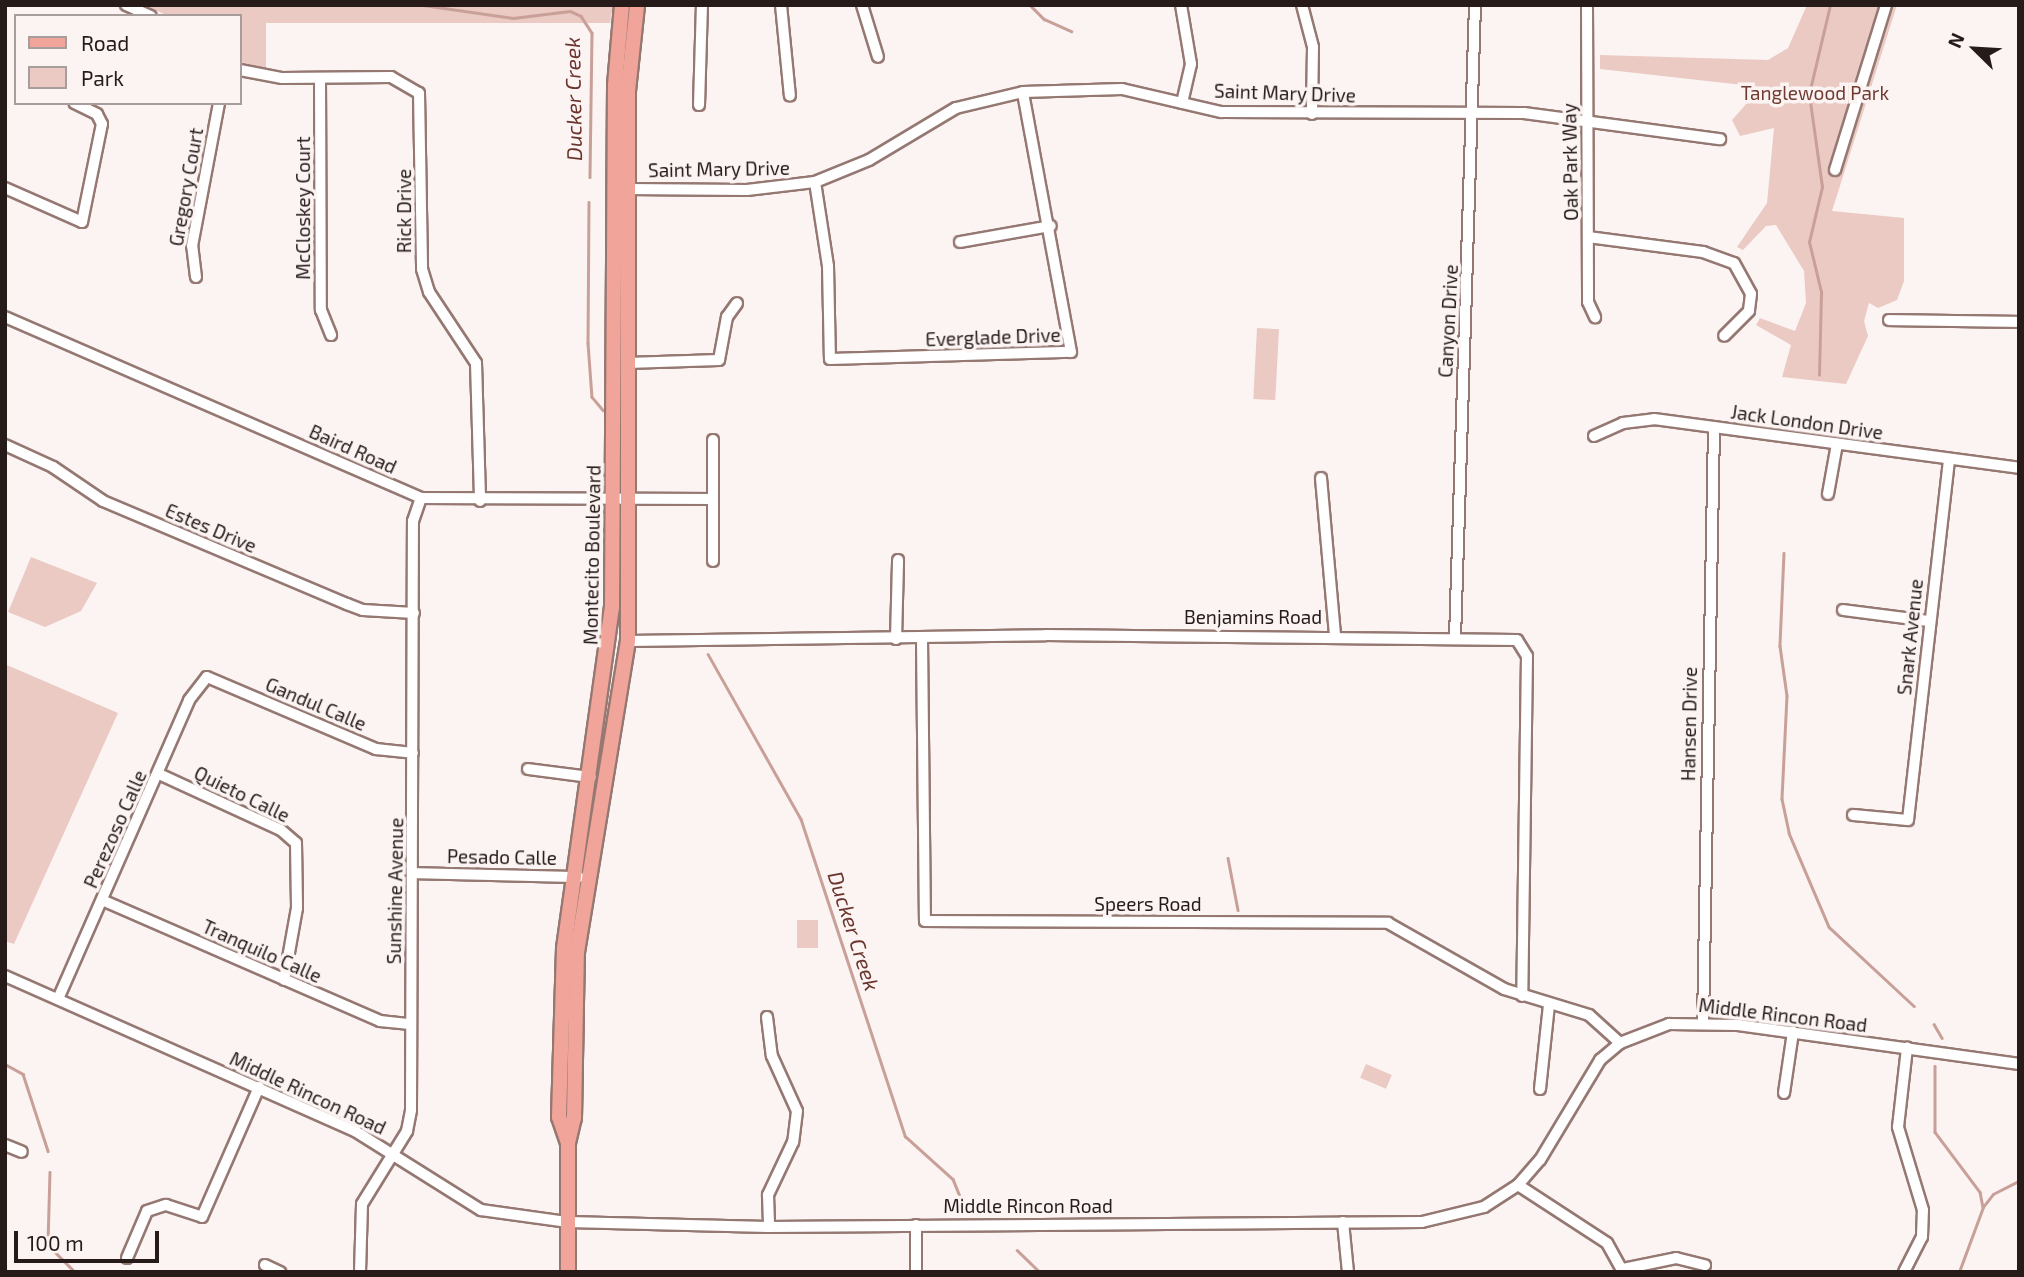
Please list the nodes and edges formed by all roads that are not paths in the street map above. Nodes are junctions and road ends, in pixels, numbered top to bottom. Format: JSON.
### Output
{"nodes":[{"id":1,"x":127,"y":5,"type":"edge"},
{"id":2,"x":622,"y":5,"type":"edge"},
{"id":3,"x":638,"y":5,"type":"edge"},
{"id":4,"x":702,"y":5,"type":"edge"},
{"id":5,"x":781,"y":5,"type":"edge"},
{"id":6,"x":862,"y":5,"type":"edge"},
{"id":7,"x":1181,"y":5,"type":"edge"},
{"id":8,"x":1302,"y":5,"type":"edge"},
{"id":9,"x":1475,"y":5,"type":"edge"},
{"id":10,"x":1587,"y":5,"type":"edge"},
{"id":11,"x":1886,"y":5,"type":"edge"},
{"id":12,"x":147,"y":14,"type":"edge"},
{"id":13,"x":878,"y":57,"type":"dead end"},
{"id":14,"x":242,"y":70,"type":"edge"},
{"id":15,"x":320,"y":78,"type":"junction"},
{"id":16,"x":1023,"y":92,"type":"junction"},
{"id":17,"x":790,"y":96,"type":"dead end"},
{"id":18,"x":1182,"y":103,"type":"junction"},
{"id":19,"x":78,"y":105,"type":"edge"},
{"id":20,"x":219,"y":105,"type":"edge"},
{"id":21,"x":699,"y":106,"type":"dead end"},
{"id":22,"x":1312,"y":114,"type":"junction"},
{"id":23,"x":1473,"y":114,"type":"junction"},
{"id":24,"x":1586,"y":123,"type":"junction"},
{"id":25,"x":1720,"y":139,"type":"dead end"},
{"id":26,"x":1835,"y":170,"type":"dead end"},
{"id":27,"x":815,"y":182,"type":"junction"},
{"id":28,"x":5,"y":188,"type":"edge"},
{"id":29,"x":626,"y":189,"type":"junction"},
{"id":30,"x":1051,"y":226,"type":"junction"},
{"id":31,"x":1588,"y":237,"type":"junction"},
{"id":32,"x":960,"y":242,"type":"dead end"},
{"id":33,"x":196,"y":277,"type":"dead end"},
{"id":34,"x":737,"y":303,"type":"dead end"},
{"id":35,"x":5,"y":317,"type":"edge"},
{"id":36,"x":1595,"y":317,"type":"dead end"},
{"id":37,"x":1889,"y":320,"type":"dead end"},
{"id":38,"x":2019,"y":321,"type":"edge"},
{"id":39,"x":331,"y":335,"type":"dead end"},
{"id":40,"x":1724,"y":337,"type":"dead end"},
{"id":41,"x":627,"y":363,"type":"junction"},
{"id":42,"x":1714,"y":427,"type":"junction"},
{"id":43,"x":1594,"y":436,"type":"dead end"},
{"id":44,"x":713,"y":440,"type":"dead end"},
{"id":45,"x":1837,"y":444,"type":"junction"},
{"id":46,"x":5,"y":445,"type":"edge"},
{"id":47,"x":1949,"y":459,"type":"junction"},
{"id":48,"x":2019,"y":468,"type":"edge"},
{"id":49,"x":1321,"y":478,"type":"dead end"},
{"id":50,"x":1828,"y":494,"type":"dead end"},
{"id":51,"x":421,"y":498,"type":"junction"},
{"id":52,"x":620,"y":499,"type":"junction"},
{"id":53,"x":711,"y":499,"type":"junction"},
{"id":54,"x":480,"y":500,"type":"junction"},
{"id":55,"x":898,"y":560,"type":"dead end"},
{"id":56,"x":713,"y":561,"type":"dead end"},
{"id":57,"x":1843,"y":610,"type":"dead end"},
{"id":58,"x":414,"y":612,"type":"junction"},
{"id":59,"x":1929,"y":621,"type":"junction"},
{"id":60,"x":1335,"y":635,"type":"junction"},
{"id":61,"x":1455,"y":638,"type":"junction"},
{"id":62,"x":896,"y":639,"type":"junction"},
{"id":63,"x":922,"y":639,"type":"junction"},
{"id":64,"x":628,"y":641,"type":"junction"},
{"id":65,"x":207,"y":677,"type":"joint"},
{"id":66,"x":413,"y":753,"type":"junction"},
{"id":67,"x":528,"y":769,"type":"dead end"},
{"id":68,"x":159,"y":774,"type":"junction"},
{"id":69,"x":590,"y":777,"type":"junction"},
{"id":70,"x":1853,"y":815,"type":"dead end"},
{"id":71,"x":414,"y":873,"type":"junction"},
{"id":72,"x":582,"y":877,"type":"junction"},
{"id":73,"x":102,"y":900,"type":"junction"},
{"id":74,"x":5,"y":976,"type":"edge"},
{"id":75,"x":284,"y":980,"type":"junction"},
{"id":76,"x":1522,"y":996,"type":"junction"},
{"id":77,"x":58,"y":999,"type":"junction"},
{"id":78,"x":1549,"y":1005,"type":"junction"},
{"id":79,"x":767,"y":1017,"type":"dead end"},
{"id":80,"x":1703,"y":1022,"type":"junction"},
{"id":81,"x":411,"y":1024,"type":"junction"},
{"id":82,"x":1793,"y":1032,"type":"junction"},
{"id":83,"x":1620,"y":1043,"type":"junction"},
{"id":84,"x":1907,"y":1048,"type":"junction"},
{"id":85,"x":2019,"y":1064,"type":"edge"},
{"id":86,"x":259,"y":1087,"type":"junction"},
{"id":87,"x":1540,"y":1089,"type":"dead end"},
{"id":88,"x":1784,"y":1093,"type":"dead end"},
{"id":89,"x":5,"y":1145,"type":"edge"},
{"id":90,"x":22,"y":1152,"type":"dead end"},
{"id":91,"x":394,"y":1154,"type":"junction"},
{"id":92,"x":1518,"y":1185,"type":"junction"},
{"id":93,"x":568,"y":1222,"type":"junction"},
{"id":94,"x":1343,"y":1222,"type":"junction"},
{"id":95,"x":916,"y":1224,"type":"junction"},
{"id":96,"x":769,"y":1227,"type":"junction"},
{"id":97,"x":127,"y":1258,"type":"dead end"},
{"id":98,"x":265,"y":1265,"type":"dead end"},
{"id":99,"x":1705,"y":1265,"type":"dead end"},
{"id":100,"x":1623,"y":1270,"type":"edge"},
{"id":101,"x":280,"y":1272,"type":"edge"},
{"id":102,"x":360,"y":1272,"type":"edge"},
{"id":103,"x":568,"y":1272,"type":"edge"},
{"id":104,"x":916,"y":1272,"type":"edge"},
{"id":105,"x":1348,"y":1272,"type":"edge"},
{"id":106,"x":1904,"y":1272,"type":"edge"}],
"edges":[{"from":1,"to":12,"type":"street"},
{"from":2,"to":52,"type":"main road","name":"Montecito Boulevard"},
{"from":3,"to":29,"type":"main road","name":"Montecito Boulevard"},
{"from":4,"to":21,"type":"street"},
{"from":5,"to":17,"type":"street"},
{"from":6,"to":13,"type":"street"},
{"from":7,"to":18,"type":"street"},
{"from":8,"to":22,"type":"street"},
{"from":9,"to":23,"type":"street","name":"Canyon Drive"},
{"from":10,"to":24,"type":"street","name":"Oak Park Way"},
{"from":11,"to":26,"type":"street"},
{"from":14,"to":15,"type":"street","name":"Rick Drive"},
{"from":15,"to":39,"type":"street","name":"McCloskey Court"},
{"from":15,"to":54,"type":"street","name":"Rick Drive"},
{"from":16,"to":18,"type":"street","name":"Saint Mary Drive"},
{"from":16,"to":27,"type":"street","name":"Saint Mary Drive"},
{"from":16,"to":30,"type":"street","name":"Everglade Drive"},
{"from":18,"to":22,"type":"street","name":"Saint Mary Drive"},
{"from":19,"to":28,"type":"street"},
{"from":20,"to":33,"type":"street","name":"Gregory Court"},
{"from":22,"to":23,"type":"street","name":"Saint Mary Drive"},
{"from":23,"to":24,"type":"street","name":"Saint Mary Drive"},
{"from":23,"to":61,"type":"street","name":"Canyon Drive"},
{"from":24,"to":25,"type":"street","name":"Saint Mary Drive"},
{"from":24,"to":31,"type":"street","name":"Oak Park Way"},
{"from":27,"to":29,"type":"street","name":"Saint Mary Drive"},
{"from":27,"to":30,"type":"street","name":"Everglade Drive"},
{"from":29,"to":41,"type":"main road","name":"Montecito Boulevard"},
{"from":30,"to":32,"type":"street"},
{"from":31,"to":36,"type":"street","name":"Oak Park Way"},
{"from":31,"to":40,"type":"street"},
{"from":34,"to":41,"type":"street"},
{"from":35,"to":51,"type":"street","name":"Baird Road"},
{"from":37,"to":38,"type":"street"},
{"from":41,"to":52,"type":"main road","name":"Montecito Boulevard"},
{"from":42,"to":43,"type":"street","name":"Jack London Drive"},
{"from":42,"to":45,"type":"street","name":"Jack London Drive"},
{"from":42,"to":80,"type":"street","name":"Hansen Drive"},
{"from":44,"to":53,"type":"street"},
{"from":45,"to":47,"type":"street","name":"Jack London Drive"},
{"from":45,"to":50,"type":"street"},
{"from":46,"to":58,"type":"street","name":"Estes Drive"},
{"from":47,"to":48,"type":"street","name":"Jack London Drive"},
{"from":47,"to":59,"type":"street","name":"Snark Avenue"},
{"from":49,"to":60,"type":"street"},
{"from":51,"to":54,"type":"street","name":"Baird Road"},
{"from":51,"to":58,"type":"street","name":"Sunshine Avenue"},
{"from":52,"to":53,"type":"street","name":"Baird Road"},
{"from":52,"to":54,"type":"street","name":"Baird Road"},
{"from":52,"to":64,"type":"main road","name":"Montecito Boulevard"},
{"from":52,"to":69,"type":"main road","name":"Montecito Boulevard"},
{"from":53,"to":56,"type":"street"},
{"from":55,"to":62,"type":"street"},
{"from":57,"to":59,"type":"street"},
{"from":58,"to":66,"type":"street","name":"Sunshine Avenue"},
{"from":59,"to":70,"type":"street","name":"Snark Avenue"},
{"from":60,"to":61,"type":"street","name":"Benjamins Road"},
{"from":60,"to":63,"type":"street","name":"Benjamins Road"},
{"from":61,"to":76,"type":"street","name":"Benjamins Road"},
{"from":62,"to":63,"type":"street","name":"Benjamins Road"},
{"from":62,"to":64,"type":"street","name":"Benjamins Road"},
{"from":63,"to":76,"type":"street","name":"Speers Road"},
{"from":64,"to":72,"type":"main road","name":"Montecito Boulevard"},
{"from":65,"to":66,"type":"street","name":"Gandul Calle"},
{"from":65,"to":68,"type":"street","name":"Perezoso Calle"},
{"from":66,"to":71,"type":"street","name":"Sunshine Avenue"},
{"from":67,"to":69,"type":"street"},
{"from":68,"to":73,"type":"street","name":"Perezoso Calle"},
{"from":68,"to":75,"type":"street","name":"Quieto Calle"},
{"from":69,"to":72,"type":"main road","name":"Montecito Boulevard"},
{"from":71,"to":72,"type":"street","name":"Pesado Calle"},
{"from":71,"to":81,"type":"street","name":"Sunshine Avenue"},
{"from":72,"to":93,"type":"main road","name":"Montecito Boulevard"},
{"from":73,"to":75,"type":"street","name":"Tranquilo Calle"},
{"from":73,"to":77,"type":"street","name":"Perezoso Calle"},
{"from":74,"to":77,"type":"street","name":"Middle Rincon Road"},
{"from":75,"to":81,"type":"street","name":"Tranquilo Calle"},
{"from":76,"to":78,"type":"street","name":"Speers Road"},
{"from":77,"to":86,"type":"street","name":"Middle Rincon Road"},
{"from":78,"to":83,"type":"street","name":"Speers Road"},
{"from":78,"to":87,"type":"street"},
{"from":79,"to":96,"type":"street"},
{"from":80,"to":82,"type":"street","name":"Middle Rincon Road"},
{"from":80,"to":83,"type":"street","name":"Middle Rincon Road"},
{"from":81,"to":91,"type":"street","name":"Sunshine Avenue"},
{"from":82,"to":84,"type":"street","name":"Middle Rincon Road"},
{"from":82,"to":88,"type":"street"},
{"from":83,"to":92,"type":"street","name":"Middle Rincon Road"},
{"from":84,"to":85,"type":"street","name":"Middle Rincon Road"},
{"from":84,"to":106,"type":"street"},
{"from":86,"to":91,"type":"street","name":"Middle Rincon Road"},
{"from":86,"to":97,"type":"street"},
{"from":89,"to":90,"type":"street"},
{"from":91,"to":93,"type":"street","name":"Middle Rincon Road"},
{"from":91,"to":102,"type":"street","name":"Sunshine Avenue"},
{"from":92,"to":94,"type":"street","name":"Middle Rincon Road"},
{"from":92,"to":100,"type":"street"},
{"from":93,"to":96,"type":"street","name":"Middle Rincon Road"},
{"from":93,"to":103,"type":"main road","name":"Montecito Boulevard"},
{"from":94,"to":95,"type":"street","name":"Middle Rincon Road"},
{"from":94,"to":105,"type":"street"},
{"from":95,"to":96,"type":"street","name":"Middle Rincon Road"},
{"from":95,"to":104,"type":"street"},
{"from":98,"to":101,"type":"street"},
{"from":99,"to":100,"type":"street"}]}
